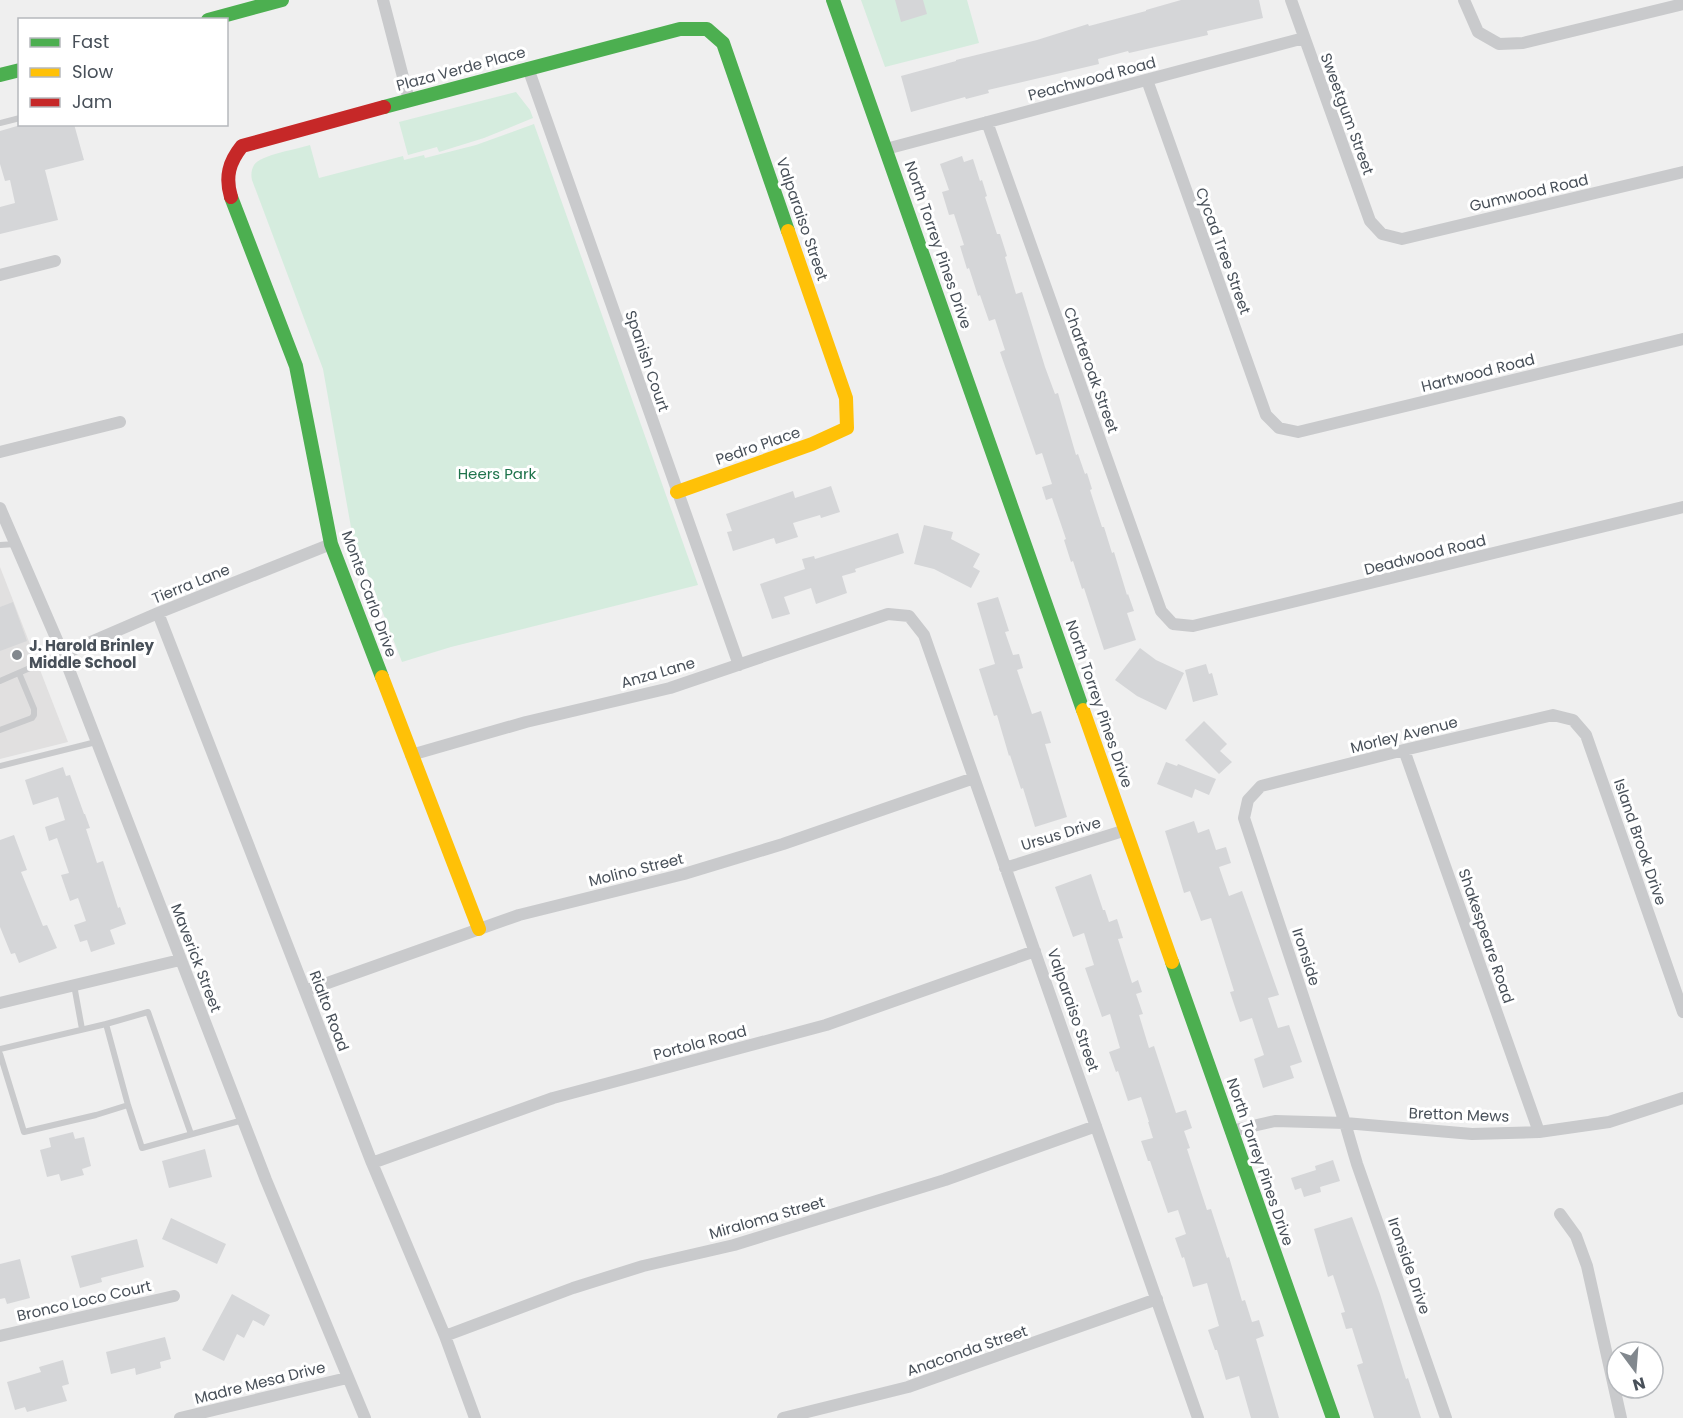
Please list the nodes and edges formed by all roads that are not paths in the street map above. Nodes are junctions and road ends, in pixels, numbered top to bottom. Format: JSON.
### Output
{"nodes":[{"id":1,"x":282,"y":0,"type":"edge"},
{"id":2,"x":383,"y":0,"type":"edge"},
{"id":3,"x":833,"y":0,"type":"edge"},
{"id":4,"x":1291,"y":0,"type":"edge"},
{"id":5,"x":1464,"y":0,"type":"edge"},
{"id":6,"x":1683,"y":4,"type":"edge"},
{"id":7,"x":215,"y":18,"type":"edge"},
{"id":8,"x":707,"y":29,"type":"joint"},
{"id":9,"x":1304,"y":38,"type":"junction"},
{"id":10,"x":528,"y":68,"type":"junction"},
{"id":11,"x":18,"y":70,"type":"edge"},
{"id":12,"x":0,"y":75,"type":"edge"},
{"id":13,"x":1147,"y":80,"type":"junction"},
{"id":14,"x":409,"y":100,"type":"junction"},
{"id":15,"x":18,"y":118,"type":"edge"},
{"id":16,"x":987,"y":122,"type":"junction"},
{"id":17,"x":0,"y":123,"type":"edge"},
{"id":18,"x":886,"y":149,"type":"junction"},
{"id":19,"x":230,"y":160,"type":"joint"},
{"id":20,"x":1683,"y":172,"type":"edge"},
{"id":21,"x":1382,"y":234,"type":"joint"},
{"id":22,"x":55,"y":261,"type":"dead end"},
{"id":23,"x":0,"y":275,"type":"edge"},
{"id":24,"x":1683,"y":339,"type":"edge"},
{"id":25,"x":120,"y":422,"type":"dead end"},
{"id":26,"x":847,"y":428,"type":"joint"},
{"id":27,"x":1279,"y":428,"type":"joint"},
{"id":28,"x":0,"y":452,"type":"edge"},
{"id":29,"x":677,"y":492,"type":"junction"},
{"id":30,"x":1683,"y":507,"type":"edge"},
{"id":31,"x":0,"y":508,"type":"edge"},
{"id":32,"x":16,"y":544,"type":"junction"},
{"id":33,"x":331,"y":544,"type":"junction"},
{"id":34,"x":0,"y":545,"type":"edge"},
{"id":35,"x":158,"y":613,"type":"junction"},
{"id":36,"x":909,"y":616,"type":"joint"},
{"id":37,"x":1173,"y":624,"type":"joint"},
{"id":38,"x":63,"y":654,"type":"junction"},
{"id":39,"x":739,"y":664,"type":"junction"},
{"id":40,"x":19,"y":673,"type":"junction"},
{"id":41,"x":0,"y":681,"type":"edge"},
{"id":42,"x":1573,"y":720,"type":"joint"},
{"id":43,"x":0,"y":730,"type":"edge"},
{"id":44,"x":96,"y":742,"type":"junction"},
{"id":45,"x":1404,"y":750,"type":"junction"},
{"id":46,"x":411,"y":755,"type":"junction"},
{"id":47,"x":0,"y":766,"type":"edge"},
{"id":48,"x":974,"y":778,"type":"junction"},
{"id":49,"x":1248,"y":800,"type":"joint"},
{"id":50,"x":1126,"y":830,"type":"junction"},
{"id":51,"x":1005,"y":868,"type":"junction"},
{"id":52,"x":479,"y":929,"type":"junction"},
{"id":53,"x":1035,"y":951,"type":"junction"},
{"id":54,"x":180,"y":960,"type":"junction"},
{"id":55,"x":74,"y":986,"type":"junction"},
{"id":56,"x":305,"y":991,"type":"junction"},
{"id":57,"x":0,"y":1003,"type":"edge"},
{"id":58,"x":1683,"y":1012,"type":"edge"},
{"id":59,"x":106,"y":1024,"type":"junction"},
{"id":60,"x":82,"y":1029,"type":"junction"},
{"id":61,"x":0,"y":1049,"type":"edge"},
{"id":62,"x":0,"y":1054,"type":"edge"},
{"id":63,"x":1683,"y":1098,"type":"edge"},
{"id":64,"x":128,"y":1105,"type":"junction"},
{"id":65,"x":243,"y":1120,"type":"junction"},
{"id":66,"x":1345,"y":1123,"type":"junction"},
{"id":67,"x":1096,"y":1126,"type":"junction"},
{"id":68,"x":1232,"y":1131,"type":"junction"},
{"id":69,"x":1539,"y":1132,"type":"junction"},
{"id":70,"x":191,"y":1134,"type":"junction"},
{"id":71,"x":372,"y":1163,"type":"junction"},
{"id":72,"x":1560,"y":1214,"type":"dead end"},
{"id":73,"x":174,"y":1296,"type":"dead end"},
{"id":74,"x":1157,"y":1299,"type":"junction"},
{"id":75,"x":0,"y":1336,"type":"edge"},
{"id":76,"x":445,"y":1336,"type":"junction"},
{"id":77,"x":347,"y":1378,"type":"junction"},
{"id":78,"x":222,"y":1413,"type":"edge"},
{"id":79,"x":180,"y":1418,"type":"edge"},
{"id":80,"x":365,"y":1418,"type":"edge"},
{"id":81,"x":475,"y":1418,"type":"edge"},
{"id":82,"x":783,"y":1418,"type":"edge"},
{"id":83,"x":1197,"y":1418,"type":"edge"},
{"id":84,"x":1333,"y":1418,"type":"edge"},
{"id":85,"x":1446,"y":1418,"type":"edge"},
{"id":86,"x":1621,"y":1418,"type":"edge"}],
"edges":[{"from":1,"to":7,"type":"street"},
{"from":2,"to":14,"type":"street"},
{"from":3,"to":18,"type":"street","name":"North Torrey Pines Drive"},
{"from":4,"to":9,"type":"street","name":"Sweetgum Street"},
{"from":5,"to":6,"type":"street"},
{"from":8,"to":10,"type":"street","name":"Plaza Verde Place"},
{"from":8,"to":26,"type":"street","name":"Valparaiso Street"},
{"from":9,"to":13,"type":"street","name":"Peachwood Road"},
{"from":9,"to":21,"type":"street","name":"Sweetgum Street"},
{"from":10,"to":14,"type":"street","name":"Plaza Verde Place"},
{"from":10,"to":29,"type":"street","name":"Spanish Court"},
{"from":11,"to":12,"type":"street"},
{"from":13,"to":16,"type":"street","name":"Peachwood Road"},
{"from":13,"to":27,"type":"street","name":"Cycad Tree Street"},
{"from":14,"to":19,"type":"street","name":"Plaza Verde Place"},
{"from":15,"to":17,"type":"lane"},
{"from":16,"to":18,"type":"street","name":"Peachwood Road"},
{"from":16,"to":37,"type":"street","name":"Charteroak Street"},
{"from":18,"to":50,"type":"street","name":"North Torrey Pines Drive"},
{"from":19,"to":33,"type":"street","name":"Monte Carlo Drive"},
{"from":20,"to":21,"type":"street","name":"Gumwood Road"},
{"from":22,"to":23,"type":"street"},
{"from":24,"to":27,"type":"street","name":"Hartwood Road"},
{"from":25,"to":28,"type":"street"},
{"from":26,"to":29,"type":"street","name":"Pedro Place"},
{"from":29,"to":39,"type":"street","name":"Spanish Court"},
{"from":30,"to":37,"type":"street","name":"Deadwood Road"},
{"from":31,"to":32,"type":"street","name":"Maverick Street"},
{"from":32,"to":34,"type":"lane"},
{"from":32,"to":38,"type":"street","name":"Maverick Street"},
{"from":33,"to":35,"type":"street","name":"Tierra Lane"},
{"from":33,"to":46,"type":"street","name":"Monte Carlo Drive"},
{"from":35,"to":38,"type":"street","name":"Tierra Lane"},
{"from":35,"to":56,"type":"street","name":"Rialto Road"},
{"from":36,"to":39,"type":"street","name":"Anza Lane"},
{"from":36,"to":48,"type":"street","name":"Valparaiso Street"},
{"from":38,"to":40,"type":"lane"},
{"from":38,"to":44,"type":"street","name":"Maverick Street"},
{"from":39,"to":46,"type":"street","name":"Anza Lane"},
{"from":40,"to":41,"type":"lane"},
{"from":40,"to":43,"type":"lane"},
{"from":42,"to":45,"type":"street","name":"Morley Avenue"},
{"from":42,"to":58,"type":"street","name":"Island Brook Drive"},
{"from":44,"to":47,"type":"lane"},
{"from":44,"to":54,"type":"street","name":"Maverick Street"},
{"from":45,"to":49,"type":"street","name":"Morley Avenue"},
{"from":45,"to":69,"type":"street","name":"Shakespeare Road"},
{"from":46,"to":52,"type":"street","name":"Monte Carlo Drive"},
{"from":48,"to":51,"type":"street","name":"Valparaiso Street"},
{"from":48,"to":52,"type":"street","name":"Molino Street"},
{"from":49,"to":66,"type":"street","name":"Ironside"},
{"from":50,"to":51,"type":"street","name":"Ursus Drive"},
{"from":50,"to":68,"type":"street","name":"North Torrey Pines Drive"},
{"from":51,"to":53,"type":"street","name":"Valparaiso Street"},
{"from":52,"to":56,"type":"street","name":"Molino Street"},
{"from":53,"to":67,"type":"street","name":"Valparaiso Street"},
{"from":53,"to":71,"type":"street","name":"Portola Road"},
{"from":54,"to":55,"type":"street"},
{"from":54,"to":65,"type":"street","name":"Maverick Street"},
{"from":55,"to":57,"type":"street"},
{"from":55,"to":60,"type":"lane"},
{"from":56,"to":71,"type":"street","name":"Rialto Road"},
{"from":59,"to":60,"type":"lane"},
{"from":59,"to":64,"type":"lane"},
{"from":59,"to":70,"type":"lane"},
{"from":60,"to":61,"type":"lane"},
{"from":62,"to":64,"type":"lane"},
{"from":63,"to":69,"type":"street","name":"Bretton Mews"},
{"from":64,"to":70,"type":"lane"},
{"from":65,"to":70,"type":"lane"},
{"from":65,"to":77,"type":"street","name":"Maverick Street"},
{"from":66,"to":68,"type":"street","name":"Bretton Mews"},
{"from":66,"to":69,"type":"street","name":"Bretton Mews"},
{"from":66,"to":85,"type":"street","name":"Ironside Drive"},
{"from":67,"to":74,"type":"street","name":"Valparaiso Street"},
{"from":67,"to":76,"type":"street","name":"Miraloma Street"},
{"from":68,"to":84,"type":"street","name":"North Torrey Pines Drive"},
{"from":71,"to":76,"type":"street","name":"Rialto Road"},
{"from":72,"to":86,"type":"street"},
{"from":73,"to":75,"type":"street","name":"Bronco Loco Court"},
{"from":74,"to":82,"type":"street","name":"Anaconda Street"},
{"from":74,"to":83,"type":"street","name":"Valparaiso Street"},
{"from":76,"to":81,"type":"street","name":"Rialto Road"},
{"from":77,"to":78,"type":"street","name":"Madre Mesa Drive"},
{"from":77,"to":80,"type":"street","name":"Maverick Street"},
{"from":78,"to":79,"type":"street","name":"Madre Mesa Drive"}]}
